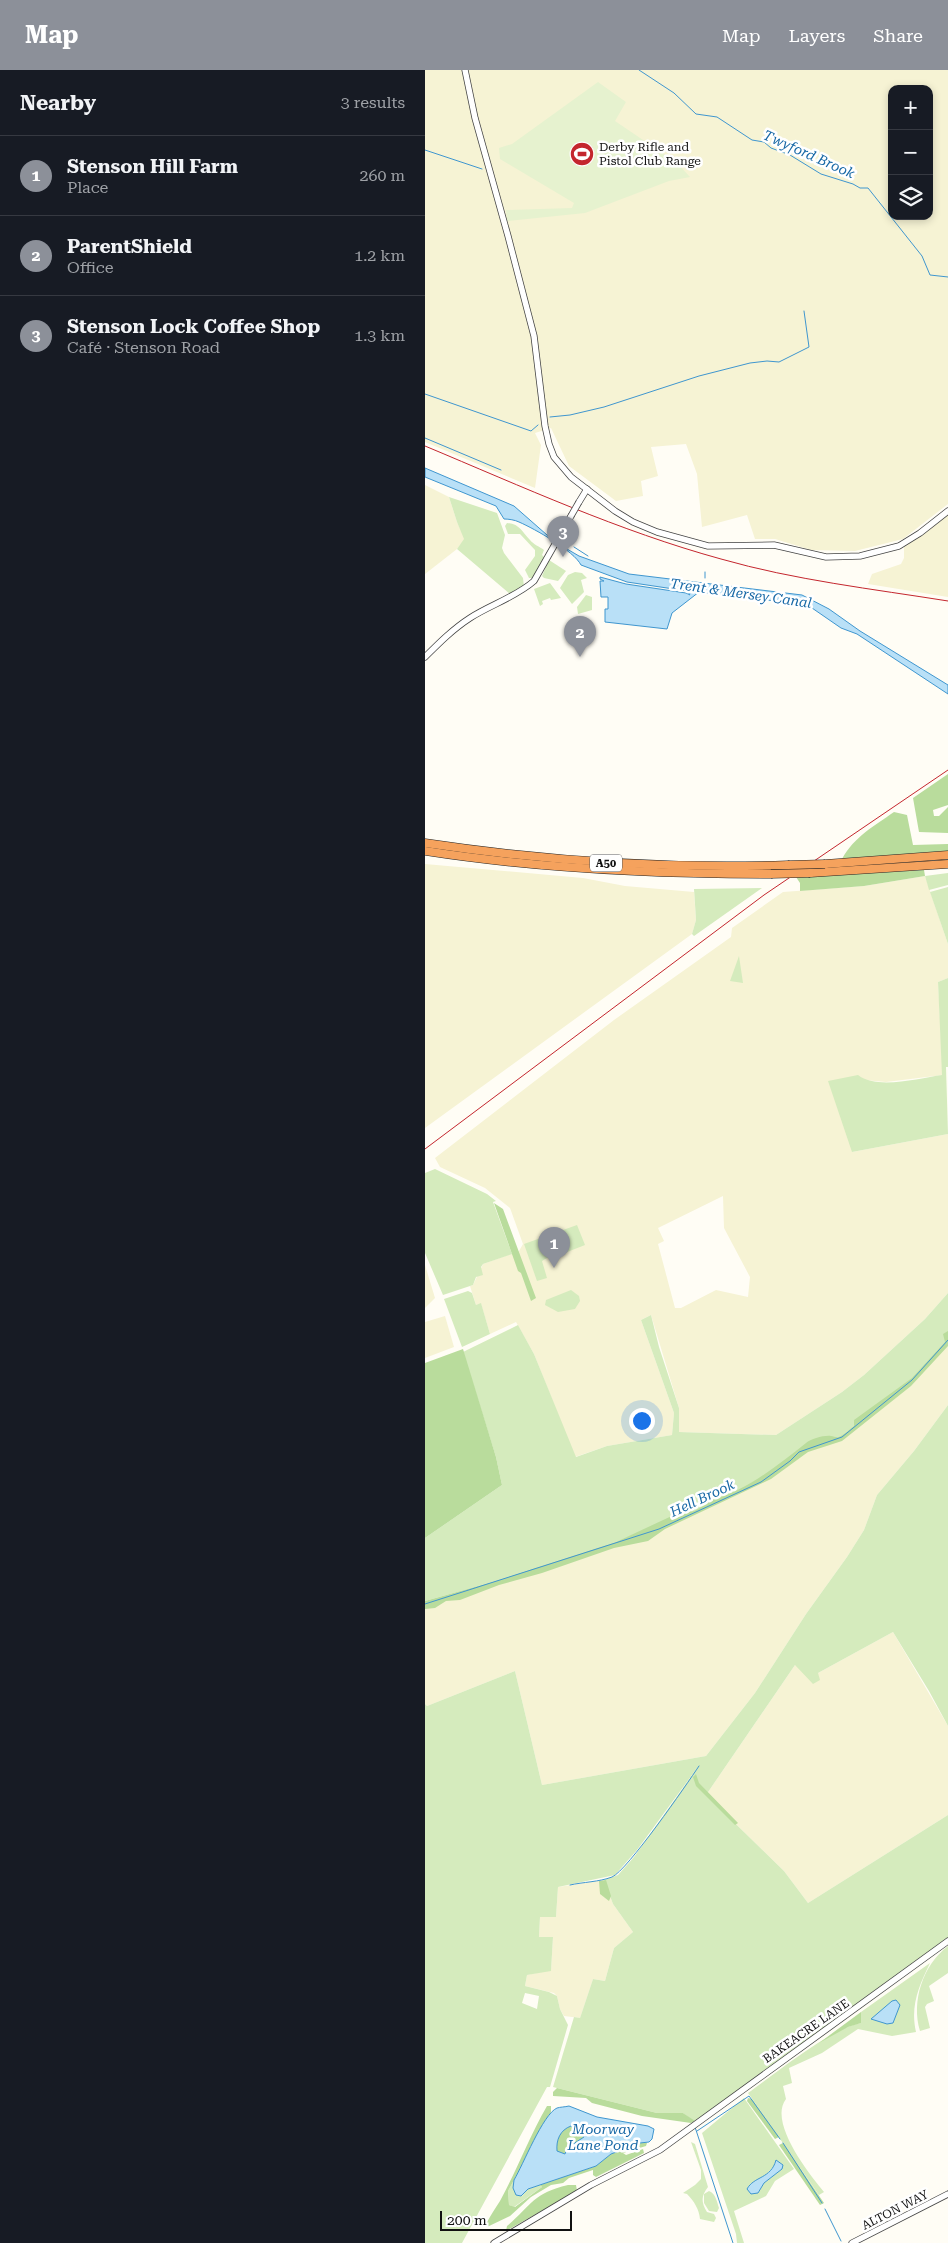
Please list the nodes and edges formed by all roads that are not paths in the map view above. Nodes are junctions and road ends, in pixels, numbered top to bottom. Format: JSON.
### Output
{"nodes":[{"id":1,"x":465,"y":70,"type":"edge"},
{"id":2,"x":587,"y":489,"type":"junction"},
{"id":3,"x":948,"y":511,"type":"edge"},
{"id":4,"x":425,"y":657,"type":"edge"},
{"id":5,"x":425,"y":843,"type":"edge"},
{"id":6,"x":425,"y":851,"type":"edge"},
{"id":7,"x":948,"y":855,"type":"edge"},
{"id":8,"x":948,"y":864,"type":"edge"},
{"id":9,"x":948,"y":1941,"type":"edge"},
{"id":10,"x":948,"y":2194,"type":"edge"},
{"id":11,"x":493,"y":2243,"type":"edge"},
{"id":12,"x":851,"y":2243,"type":"edge"}],
"edges":[{"from":1,"to":2,"type":"street"},
{"from":2,"to":3,"type":"street"},
{"from":2,"to":4,"type":"street","bridge":true},
{"from":5,"to":7,"type":"highway","number":"A50","bridge":true},
{"from":6,"to":8,"type":"highway","number":"A50","bridge":true},
{"from":9,"to":11,"type":"street","name":"BAKEACRE LANE"},
{"from":10,"to":12,"type":"street","name":"ALTON WAY"}]}
